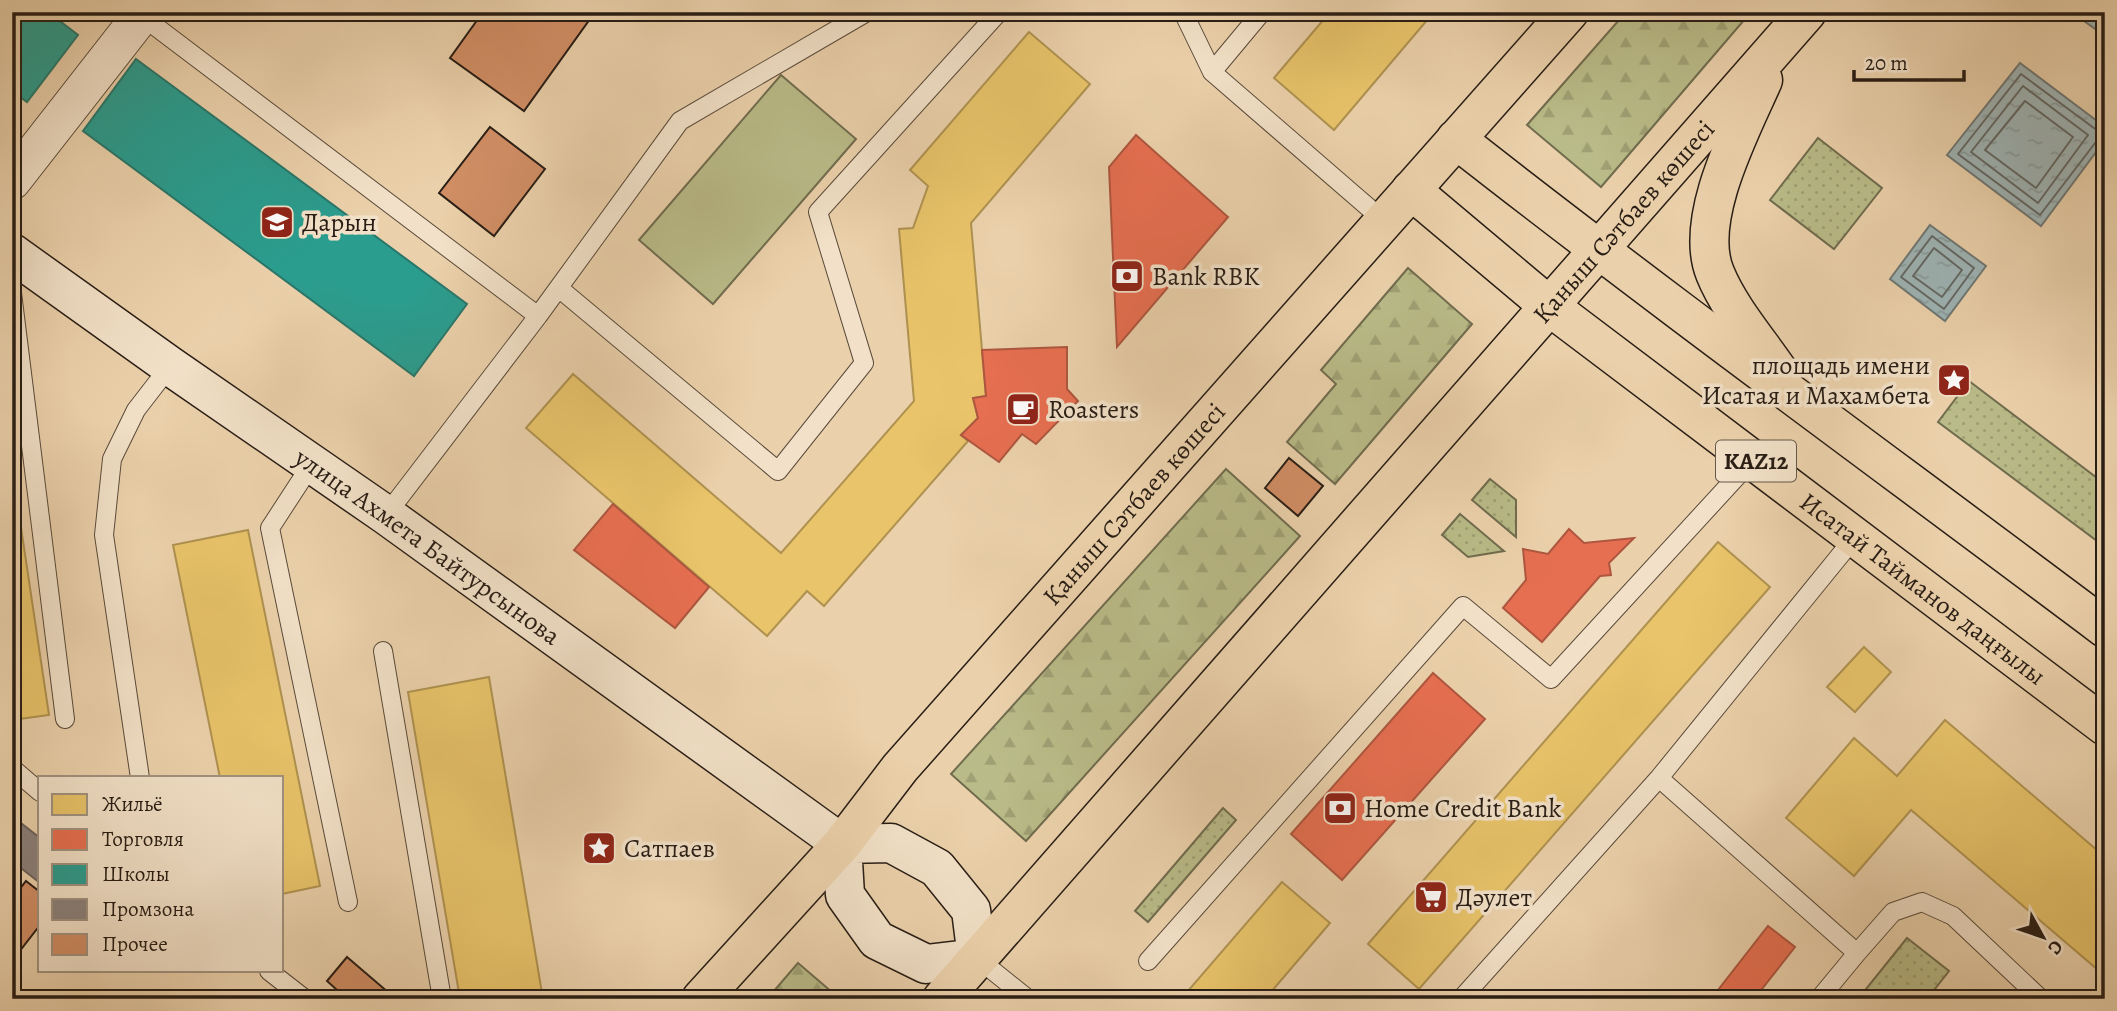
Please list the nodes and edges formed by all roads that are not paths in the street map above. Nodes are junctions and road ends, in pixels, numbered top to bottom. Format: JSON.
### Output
{"nodes":[{"id":1,"x":867,"y":12,"type":"edge"},
{"id":2,"x":999,"y":12,"type":"edge"},
{"id":3,"x":1183,"y":12,"type":"edge"},
{"id":4,"x":1262,"y":12,"type":"edge"},
{"id":5,"x":1569,"y":12,"type":"edge"},
{"id":6,"x":1807,"y":12,"type":"edge"},
{"id":7,"x":140,"y":14,"type":"edge"},
{"id":8,"x":1778,"y":45,"type":"junction"},
{"id":9,"x":1212,"y":72,"type":"junction"},
{"id":10,"x":1456,"y":138,"type":"junction"},
{"id":11,"x":12,"y":181,"type":"edge"},
{"id":12,"x":1411,"y":190,"type":"junction"},
{"id":13,"x":1383,"y":220,"type":"junction"},
{"id":14,"x":1598,"y":251,"type":"junction"},
{"id":15,"x":12,"y":253,"type":"edge"},
{"id":16,"x":560,"y":289,"type":"junction"},
{"id":17,"x":12,"y":293,"type":"edge"},
{"id":18,"x":1549,"y":306,"type":"junction"},
{"id":19,"x":538,"y":316,"type":"junction"},
{"id":20,"x":170,"y":366,"type":"junction"},
{"id":21,"x":1794,"y":394,"type":"junction"},
{"id":22,"x":1753,"y":459,"type":"junction"},
{"id":23,"x":311,"y":465,"type":"junction"},
{"id":24,"x":386,"y":515,"type":"junction"},
{"id":25,"x":1855,"y":537,"type":"junction"},
{"id":26,"x":2105,"y":628,"type":"edge"},
{"id":27,"x":383,"y":651,"type":"dead end"},
{"id":28,"x":65,"y":719,"type":"dead end"},
{"id":29,"x":2105,"y":726,"type":"edge"},
{"id":30,"x":12,"y":768,"type":"edge"},
{"id":31,"x":140,"y":776,"type":"edge"},
{"id":32,"x":1659,"y":778,"type":"junction"},
{"id":33,"x":38,"y":790,"type":"edge"},
{"id":34,"x":842,"y":844,"type":"junction"},
{"id":35,"x":348,"y":902,"type":"dead end"},
{"id":36,"x":1857,"y":953,"type":"junction"},
{"id":37,"x":977,"y":958,"type":"junction"},
{"id":38,"x":1148,"y":961,"type":"dead end"},
{"id":39,"x":270,"y":972,"type":"edge"},
{"id":40,"x":304,"y":999,"type":"edge"},
{"id":41,"x":442,"y":999,"type":"edge"},
{"id":42,"x":701,"y":999,"type":"edge"},
{"id":43,"x":942,"y":999,"type":"edge"},
{"id":44,"x":1028,"y":999,"type":"edge"},
{"id":45,"x":1461,"y":999,"type":"edge"},
{"id":46,"x":1819,"y":999,"type":"edge"},
{"id":47,"x":2041,"y":999,"type":"edge"}],
"edges":[{"from":1,"to":16,"type":"lane"},
{"from":2,"to":16,"type":"lane"},
{"from":3,"to":9,"type":"lane"},
{"from":4,"to":9,"type":"lane"},
{"from":5,"to":10,"type":"main road","name":"Қаныш Сәтбаев көшесі"},
{"from":6,"to":8,"type":"main road","name":"Қаныш Сәтбаев көшесі"},
{"from":7,"to":11,"type":"street"},
{"from":7,"to":19,"type":"lane"},
{"from":8,"to":14,"type":"main road","name":"Қаныш Сәтбаев көшесі"},
{"from":8,"to":21,"type":"main road"},
{"from":9,"to":13,"type":"lane"},
{"from":10,"to":12,"type":"main road","name":"Қаныш Сәтбаев көшесі"},
{"from":10,"to":14,"type":"main road","number":"KAZ12"},
{"from":12,"to":13,"type":"main road","name":"Қаныш Сәтбаев көшесі"},
{"from":12,"to":18,"type":"main road","name":"Исатай Тайманов даңғылы","number":"KAZ12"},
{"from":13,"to":34,"type":"main road","name":"Қаныш Сәтбаев көшесі"},
{"from":14,"to":18,"type":"main road","name":"Қаныш Сәтбаев көшесі"},
{"from":14,"to":21,"type":"main road","number":"KAZ12"},
{"from":15,"to":20,"type":"street","name":"улица Ахмета Байтурсынова"},
{"from":16,"to":19,"type":"lane"},
{"from":17,"to":28,"type":"lane"},
{"from":18,"to":22,"type":"main road","name":"Исатай Тайманов даңғылы","number":"KAZ12"},
{"from":18,"to":37,"type":"main road","name":"Қаныш Сәтбаев көшесі"},
{"from":19,"to":24,"type":"lane"},
{"from":20,"to":23,"type":"street","name":"улица Ахмета Байтурсынова"},
{"from":20,"to":31,"type":"lane"},
{"from":21,"to":26,"type":"main road","number":"KAZ12"},
{"from":22,"to":25,"type":"main road","name":"Исатай Тайманов даңғылы","number":"KAZ12"},
{"from":22,"to":38,"type":"lane"},
{"from":23,"to":24,"type":"street","name":"улица Ахмета Байтурсынова"},
{"from":23,"to":35,"type":"lane"},
{"from":24,"to":34,"type":"street","name":"улица Ахмета Байтурсынова"},
{"from":25,"to":29,"type":"main road","name":"Исатай Тайманов даңғылы","number":"KAZ12"},
{"from":25,"to":32,"type":"lane"},
{"from":27,"to":41,"type":"lane"},
{"from":30,"to":33,"type":"lane"},
{"from":32,"to":36,"type":"lane"},
{"from":32,"to":45,"type":"lane"},
{"from":34,"to":37,"type":"street"},
{"from":34,"to":37,"type":"street"},
{"from":34,"to":42,"type":"main road","name":"Қаныш Сәтбаев көшесі"},
{"from":36,"to":46,"type":"lane"},
{"from":36,"to":47,"type":"lane"},
{"from":37,"to":43,"type":"main road","name":"Қаныш Сәтбаев көшесі"},
{"from":37,"to":44,"type":"lane"},
{"from":39,"to":40,"type":"lane"}]}
